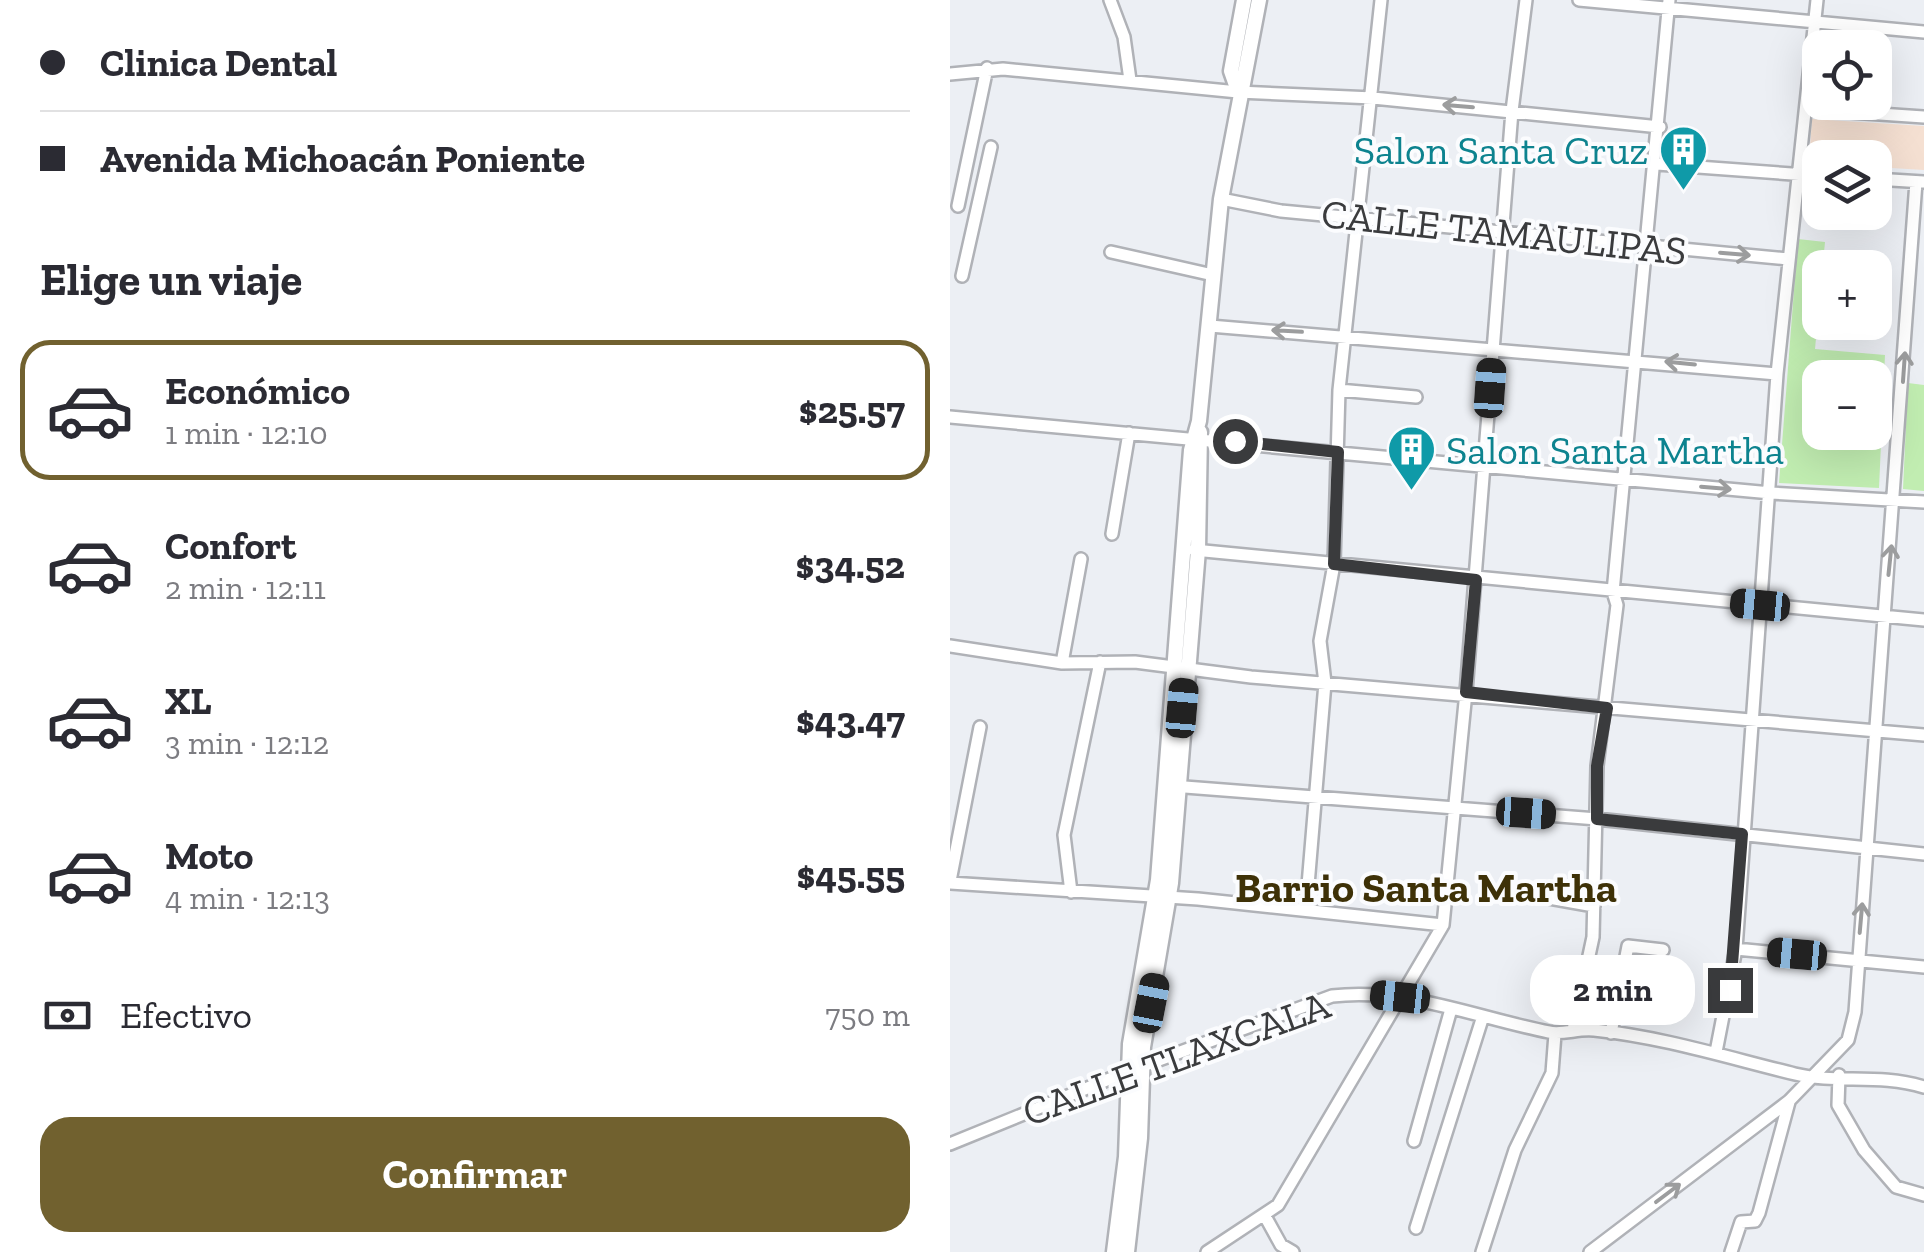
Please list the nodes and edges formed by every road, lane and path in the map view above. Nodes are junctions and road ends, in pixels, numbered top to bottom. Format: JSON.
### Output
{"nodes":[{"id":1,"x":1110,"y":0,"type":"edge"},
{"id":2,"x":1244,"y":0,"type":"edge"},
{"id":3,"x":1259,"y":0,"type":"edge"},
{"id":4,"x":1381,"y":0,"type":"edge"},
{"id":5,"x":1526,"y":0,"type":"edge"},
{"id":6,"x":1578,"y":0,"type":"edge"},
{"id":7,"x":1817,"y":0,"type":"edge"},
{"id":8,"x":1668,"y":2,"type":"edge"},
{"id":9,"x":1816,"y":21,"type":"junction"},
{"id":10,"x":1815,"y":30,"type":"edge"},
{"id":11,"x":1924,"y":32,"type":"edge"},
{"id":12,"x":987,"y":68,"type":"junction"},
{"id":13,"x":950,"y":74,"type":"edge"},
{"id":14,"x":1130,"y":80,"type":"junction"},
{"id":15,"x":1238,"y":92,"type":"junction"},
{"id":16,"x":1373,"y":98,"type":"junction"},
{"id":17,"x":1512,"y":111,"type":"junction"},
{"id":18,"x":1892,"y":115,"type":"edge"},
{"id":19,"x":1924,"y":117,"type":"edge"},
{"id":20,"x":1805,"y":120,"type":"edge"},
{"id":21,"x":1660,"y":127,"type":"junction"},
{"id":22,"x":992,"y":147,"type":"dead end"},
{"id":23,"x":1656,"y":164,"type":"junction"},
{"id":24,"x":1800,"y":174,"type":"junction"},
{"id":25,"x":1892,"y":180,"type":"edge"},
{"id":26,"x":963,"y":182,"type":"junction"},
{"id":27,"x":1920,"y":182,"type":"edge"},
{"id":28,"x":982,"y":184,"type":"junction"},
{"id":29,"x":1221,"y":199,"type":"junction"},
{"id":30,"x":958,"y":206,"type":"dead end"},
{"id":31,"x":1356,"y":217,"type":"junction"},
{"id":32,"x":1502,"y":231,"type":"junction"},
{"id":33,"x":1642,"y":246,"type":"junction"},
{"id":34,"x":1111,"y":252,"type":"dead end"},
{"id":35,"x":1788,"y":259,"type":"junction"},
{"id":36,"x":1212,"y":275,"type":"junction"},
{"id":37,"x":962,"y":276,"type":"dead end"},
{"id":38,"x":1210,"y":326,"type":"junction"},
{"id":39,"x":1346,"y":334,"type":"junction"},
{"id":40,"x":1493,"y":348,"type":"junction"},
{"id":41,"x":1632,"y":358,"type":"junction"},
{"id":42,"x":1777,"y":374,"type":"junction"},
{"id":43,"x":1339,"y":390,"type":"junction"},
{"id":44,"x":1416,"y":397,"type":"dead end"},
{"id":45,"x":950,"y":416,"type":"edge"},
{"id":46,"x":1129,"y":433,"type":"junction"},
{"id":47,"x":1197,"y":438,"type":"junction"},
{"id":48,"x":1338,"y":452,"type":"junction"},
{"id":49,"x":1484,"y":467,"type":"junction"},
{"id":50,"x":1624,"y":480,"type":"junction"},
{"id":51,"x":1770,"y":493,"type":"junction"},
{"id":52,"x":1896,"y":499,"type":"junction"},
{"id":53,"x":1924,"y":502,"type":"edge"},
{"id":54,"x":1112,"y":534,"type":"dead end"},
{"id":55,"x":1191,"y":550,"type":"junction"},
{"id":56,"x":1081,"y":560,"type":"dead end"},
{"id":57,"x":1334,"y":564,"type":"junction"},
{"id":58,"x":1476,"y":580,"type":"junction"},
{"id":59,"x":1613,"y":592,"type":"junction"},
{"id":60,"x":1760,"y":605,"type":"junction"},
{"id":61,"x":1884,"y":616,"type":"junction"},
{"id":62,"x":1924,"y":620,"type":"edge"},
{"id":63,"x":950,"y":646,"type":"edge"},
{"id":64,"x":1100,"y":662,"type":"junction"},
{"id":65,"x":1062,"y":663,"type":"junction"},
{"id":66,"x":1180,"y":668,"type":"junction"},
{"id":67,"x":1325,"y":682,"type":"junction"},
{"id":68,"x":1466,"y":692,"type":"junction"},
{"id":69,"x":1607,"y":708,"type":"junction"},
{"id":70,"x":1752,"y":717,"type":"junction"},
{"id":71,"x":980,"y":728,"type":"dead end"},
{"id":72,"x":1876,"y":731,"type":"junction"},
{"id":73,"x":1924,"y":735,"type":"edge"},
{"id":74,"x":1169,"y":786,"type":"junction"},
{"id":75,"x":1316,"y":795,"type":"junction"},
{"id":76,"x":1456,"y":808,"type":"junction"},
{"id":77,"x":1597,"y":819,"type":"junction"},
{"id":78,"x":1742,"y":834,"type":"junction"},
{"id":79,"x":1867,"y":847,"type":"junction"},
{"id":80,"x":1924,"y":854,"type":"edge"},
{"id":81,"x":950,"y":882,"type":"edge"},
{"id":82,"x":1071,"y":892,"type":"junction"},
{"id":83,"x":1162,"y":897,"type":"junction"},
{"id":84,"x":1549,"y":898,"type":"dead end"},
{"id":85,"x":1594,"y":906,"type":"junction"},
{"id":86,"x":1306,"y":908,"type":"junction"},
{"id":87,"x":1442,"y":925,"type":"junction"},
{"id":88,"x":1736,"y":949,"type":"junction"},
{"id":89,"x":1662,"y":950,"type":"dead end"},
{"id":90,"x":1858,"y":959,"type":"junction"},
{"id":91,"x":1924,"y":967,"type":"edge"},
{"id":92,"x":1400,"y":997,"type":"junction"},
{"id":93,"x":1451,"y":1009,"type":"junction"},
{"id":94,"x":1483,"y":1016,"type":"junction"},
{"id":95,"x":1573,"y":1030,"type":"junction"},
{"id":96,"x":1612,"y":1032,"type":"junction"},
{"id":97,"x":1555,"y":1034,"type":"junction"},
{"id":98,"x":1716,"y":1052,"type":"junction"},
{"id":99,"x":1135,"y":1069,"type":"junction"},
{"id":100,"x":1815,"y":1076,"type":"junction"},
{"id":101,"x":1839,"y":1076,"type":"junction"},
{"id":102,"x":1924,"y":1087,"type":"edge"},
{"id":103,"x":1789,"y":1101,"type":"junction"},
{"id":104,"x":1414,"y":1142,"type":"dead end"},
{"id":105,"x":950,"y":1144,"type":"edge"},
{"id":106,"x":1924,"y":1196,"type":"edge"},
{"id":107,"x":1265,"y":1216,"type":"junction"},
{"id":108,"x":1416,"y":1228,"type":"dead end"},
{"id":109,"x":1114,"y":1252,"type":"edge"},
{"id":110,"x":1127,"y":1252,"type":"edge"},
{"id":111,"x":1206,"y":1252,"type":"edge"},
{"id":112,"x":1293,"y":1252,"type":"edge"},
{"id":113,"x":1482,"y":1252,"type":"edge"},
{"id":114,"x":1590,"y":1252,"type":"edge"},
{"id":115,"x":1731,"y":1252,"type":"edge"}],
"edges":[{"from":1,"to":14,"type":"street"},
{"from":2,"to":15,"type":"main road"},
{"from":3,"to":15,"type":"main road"},
{"from":4,"to":16,"type":"street"},
{"from":5,"to":17,"type":"street"},
{"from":6,"to":8,"type":"street"},
{"from":7,"to":9,"type":"street"},
{"from":8,"to":9,"type":"street"},
{"from":8,"to":21,"type":"street"},
{"from":9,"to":10,"type":"street"},
{"from":9,"to":11,"type":"street"},
{"from":12,"to":13,"type":"street"},
{"from":12,"to":14,"type":"street"},
{"from":12,"to":26,"type":"street"},
{"from":14,"to":15,"type":"street"},
{"from":15,"to":16,"type":"street"},
{"from":15,"to":29,"type":"main road"},
{"from":17,"to":16,"type":"street","one_way":true},
{"from":16,"to":31,"type":"street"},
{"from":17,"to":21,"type":"street"},
{"from":17,"to":32,"type":"street"},
{"from":18,"to":19,"type":"street"},
{"from":20,"to":24,"type":"street"},
{"from":21,"to":23,"type":"street"},
{"from":22,"to":28,"type":"street"},
{"from":23,"to":24,"type":"street"},
{"from":23,"to":33,"type":"street"},
{"from":24,"to":35,"type":"street"},
{"from":25,"to":27,"type":"street"},
{"from":26,"to":28,"type":"street"},
{"from":26,"to":30,"type":"street"},
{"from":52,"to":27,"type":"street","one_way":true},
{"from":28,"to":37,"type":"street"},
{"from":29,"to":31,"type":"street","name":"CALLE TAMAULIPAS"},
{"from":29,"to":36,"type":"main road"},
{"from":31,"to":32,"type":"street","name":"CALLE TAMAULIPAS"},
{"from":31,"to":39,"type":"street"},
{"from":32,"to":33,"type":"street","name":"CALLE TAMAULIPAS"},
{"from":32,"to":40,"type":"street"},
{"from":33,"to":35,"type":"street","name":"CALLE TAMAULIPAS","one_way":true},
{"from":33,"to":41,"type":"street"},
{"from":34,"to":36,"type":"street"},
{"from":35,"to":42,"type":"street"},
{"from":36,"to":38,"type":"main road"},
{"from":39,"to":38,"type":"street","one_way":true},
{"from":38,"to":47,"type":"main road"},
{"from":39,"to":40,"type":"street"},
{"from":39,"to":43,"type":"street"},
{"from":40,"to":41,"type":"street"},
{"from":40,"to":49,"type":"street"},
{"from":42,"to":41,"type":"street","one_way":true},
{"from":41,"to":50,"type":"street"},
{"from":42,"to":51,"type":"street"},
{"from":43,"to":44,"type":"street"},
{"from":43,"to":48,"type":"street"},
{"from":45,"to":46,"type":"street"},
{"from":46,"to":47,"type":"street"},
{"from":46,"to":54,"type":"street"},
{"from":47,"to":48,"type":"street"},
{"from":47,"to":55,"type":"main road"},
{"from":48,"to":49,"type":"street"},
{"from":48,"to":57,"type":"street"},
{"from":49,"to":50,"type":"street"},
{"from":49,"to":58,"type":"street"},
{"from":50,"to":51,"type":"street","one_way":true},
{"from":50,"to":59,"type":"street"},
{"from":51,"to":52,"type":"street"},
{"from":51,"to":60,"type":"street"},
{"from":52,"to":53,"type":"street"},
{"from":61,"to":52,"type":"street","one_way":true},
{"from":55,"to":57,"type":"street"},
{"from":55,"to":66,"type":"main road"},
{"from":56,"to":65,"type":"street"},
{"from":57,"to":58,"type":"street"},
{"from":57,"to":67,"type":"street"},
{"from":58,"to":59,"type":"street"},
{"from":58,"to":68,"type":"street"},
{"from":59,"to":60,"type":"street"},
{"from":59,"to":69,"type":"street"},
{"from":60,"to":61,"type":"street"},
{"from":60,"to":70,"type":"street"},
{"from":61,"to":62,"type":"street"},
{"from":61,"to":72,"type":"street"},
{"from":63,"to":65,"type":"street"},
{"from":64,"to":65,"type":"street"},
{"from":64,"to":66,"type":"street"},
{"from":64,"to":82,"type":"street"},
{"from":66,"to":67,"type":"street"},
{"from":66,"to":74,"type":"main road"},
{"from":67,"to":68,"type":"street"},
{"from":67,"to":75,"type":"street"},
{"from":68,"to":69,"type":"street"},
{"from":68,"to":76,"type":"street"},
{"from":69,"to":70,"type":"street"},
{"from":69,"to":77,"type":"street"},
{"from":70,"to":72,"type":"street"},
{"from":70,"to":78,"type":"street"},
{"from":71,"to":81,"type":"street"},
{"from":72,"to":73,"type":"street"},
{"from":72,"to":79,"type":"street"},
{"from":74,"to":75,"type":"street"},
{"from":74,"to":83,"type":"main road"},
{"from":75,"to":76,"type":"street"},
{"from":75,"to":86,"type":"street"},
{"from":76,"to":77,"type":"street"},
{"from":76,"to":87,"type":"street"},
{"from":77,"to":78,"type":"street"},
{"from":77,"to":85,"type":"street"},
{"from":78,"to":79,"type":"street"},
{"from":78,"to":88,"type":"street"},
{"from":79,"to":80,"type":"street"},
{"from":90,"to":79,"type":"street","one_way":true},
{"from":81,"to":82,"type":"street"},
{"from":82,"to":83,"type":"street"},
{"from":83,"to":86,"type":"street"},
{"from":83,"to":99,"type":"main road"},
{"from":84,"to":85,"type":"street"},
{"from":85,"to":95,"type":"street"},
{"from":86,"to":87,"type":"street"},
{"from":87,"to":92,"type":"street"},
{"from":88,"to":90,"type":"street"},
{"from":88,"to":98,"type":"street"},
{"from":89,"to":96,"type":"street"},
{"from":90,"to":91,"type":"street"},
{"from":90,"to":100,"type":"street"},
{"from":92,"to":93,"type":"street","name":"CALLE TLAXCALA"},
{"from":92,"to":99,"type":"street","name":"CALLE TLAXCALA"},
{"from":92,"to":107,"type":"street"},
{"from":93,"to":94,"type":"street","name":"CALLE TLAXCALA"},
{"from":93,"to":104,"type":"street"},
{"from":94,"to":97,"type":"street","name":"CALLE TLAXCALA"},
{"from":94,"to":108,"type":"street"},
{"from":95,"to":96,"type":"street","name":"CALLE TLAXCALA"},
{"from":95,"to":97,"type":"street","name":"CALLE TLAXCALA"},
{"from":96,"to":98,"type":"street","name":"CALLE TLAXCALA"},
{"from":97,"to":113,"type":"street"},
{"from":98,"to":100,"type":"street","name":"CALLE TLAXCALA"},
{"from":99,"to":105,"type":"street","name":"CALLE TLAXCALA"},
{"from":99,"to":109,"type":"main road"},
{"from":99,"to":110,"type":"main road"},
{"from":100,"to":101,"type":"street","name":"CALLE TLAXCALA"},
{"from":100,"to":103,"type":"street"},
{"from":101,"to":102,"type":"street","name":"CALLE TLAXCALA"},
{"from":101,"to":106,"type":"street"},
{"from":114,"to":103,"type":"street","one_way":true},
{"from":103,"to":115,"type":"street"},
{"from":107,"to":111,"type":"street"},
{"from":107,"to":112,"type":"street"}]}
